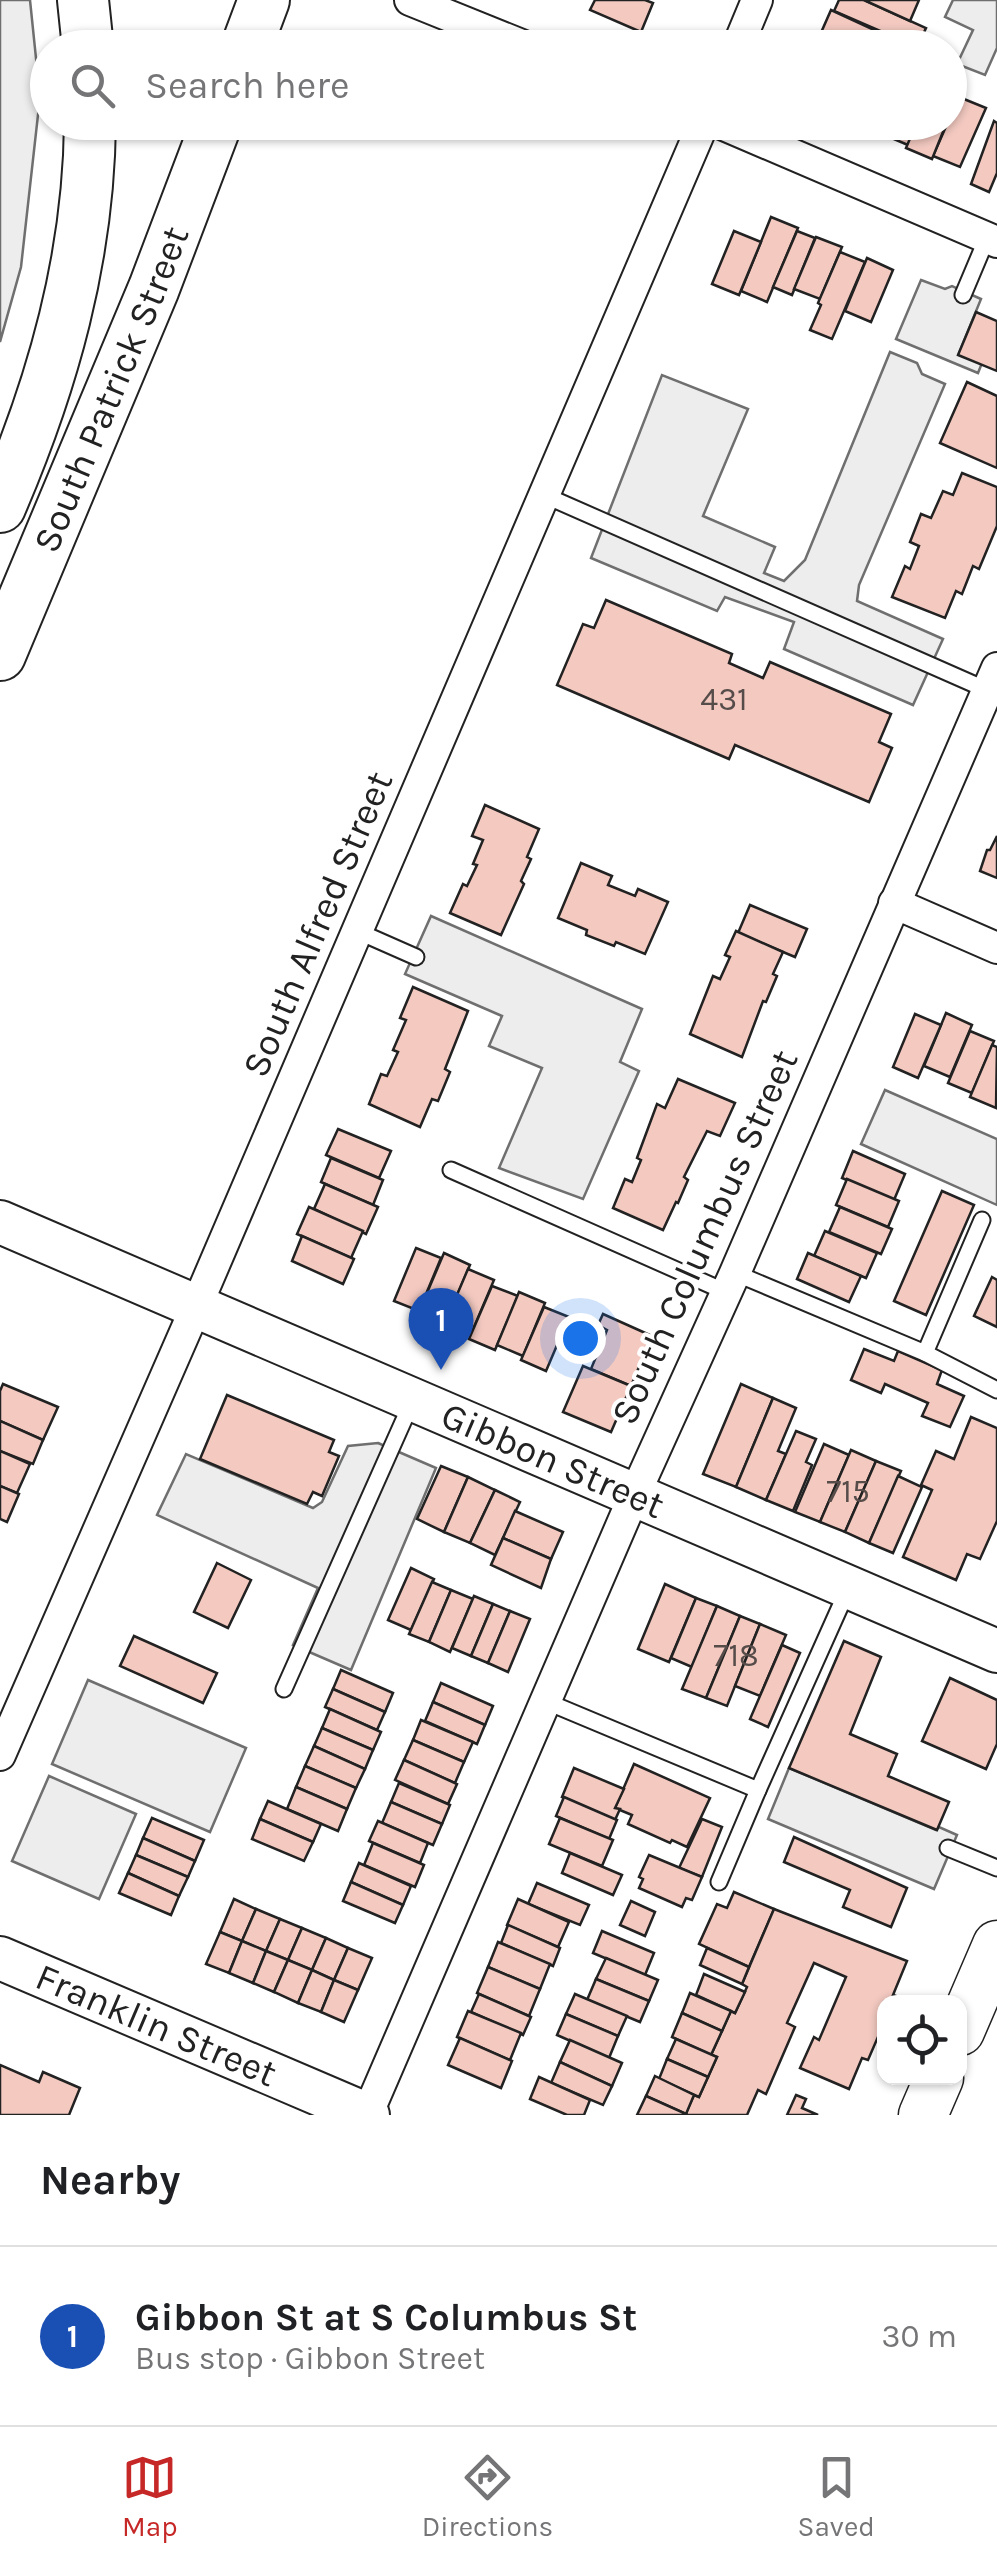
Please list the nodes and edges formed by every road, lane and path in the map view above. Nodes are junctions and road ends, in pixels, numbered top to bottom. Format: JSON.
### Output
{"nodes":[{"id":1,"x":83,"y":0,"type":"edge"},
{"id":2,"x":264,"y":0,"type":"edge"},
{"id":3,"x":410,"y":0,"type":"edge"},
{"id":4,"x":757,"y":0,"type":"edge"},
{"id":5,"x":86,"y":30,"type":"edge"},
{"id":6,"x":253,"y":30,"type":"edge"},
{"id":7,"x":484,"y":30,"type":"edge"},
{"id":8,"x":744,"y":30,"type":"edge"},
{"id":9,"x":89,"y":140,"type":"edge"},
{"id":10,"x":210,"y":140,"type":"edge"},
{"id":11,"x":696,"y":140,"type":"edge"},
{"id":12,"x":759,"y":140,"type":"edge"},
{"id":13,"x":992,"y":240,"type":"edge"},
{"id":14,"x":963,"y":294,"type":"dead end"},
{"id":15,"x":544,"y":495,"type":"junction"},
{"id":16,"x":0,"y":507,"type":"edge"},
{"id":17,"x":0,"y":520,"type":"edge"},
{"id":18,"x":49,"y":540,"type":"junction"},
{"id":19,"x":0,"y":655,"type":"edge"},
{"id":20,"x":992,"y":679,"type":"edge"},
{"id":21,"x":894,"y":903,"type":"junction"},
{"id":22,"x":357,"y":931,"type":"junction"},
{"id":23,"x":996,"y":944,"type":"edge"},
{"id":24,"x":416,"y":957,"type":"dead end"},
{"id":25,"x":451,"y":1170,"type":"dead end"},
{"id":26,"x":982,"y":1220,"type":"dead end"},
{"id":27,"x":0,"y":1222,"type":"edge"},
{"id":28,"x":730,"y":1282,"type":"junction"},
{"id":29,"x":196,"y":1308,"type":"junction"},
{"id":30,"x":925,"y":1353,"type":"junction"},
{"id":31,"x":997,"y":1390,"type":"edge"},
{"id":32,"x":412,"y":1400,"type":"junction"},
{"id":33,"x":634,"y":1496,"type":"junction"},
{"id":34,"x":849,"y":1588,"type":"junction"},
{"id":35,"x":997,"y":1651,"type":"edge"},
{"id":36,"x":284,"y":1689,"type":"dead end"},
{"id":37,"x":545,"y":1701,"type":"junction"},
{"id":38,"x":0,"y":1756,"type":"edge"},
{"id":39,"x":758,"y":1790,"type":"junction"},
{"id":40,"x":948,"y":1848,"type":"dead end"},
{"id":41,"x":997,"y":1868,"type":"edge"},
{"id":42,"x":719,"y":1882,"type":"dead end"},
{"id":43,"x":997,"y":1944,"type":"edge"},
{"id":44,"x":0,"y":1958,"type":"edge"},
{"id":45,"x":967,"y":2015,"type":"edge"},
{"id":46,"x":367,"y":2115,"type":"edge"}],
"edges":[{"from":1,"to":5,"type":"highway"},
{"from":2,"to":6,"type":"highway"},
{"from":3,"to":7,"type":"street"},
{"from":4,"to":8,"type":"street"},
{"from":9,"to":16,"type":"highway","name":"South Patrick Street"},
{"from":10,"to":18,"type":"highway","name":"South Patrick Street"},
{"from":11,"to":15,"type":"street","name":"South Alfred Street"},
{"from":12,"to":13,"type":"street"},
{"from":13,"to":14,"type":"lane"},
{"from":15,"to":20,"type":"lane"},
{"from":15,"to":22,"type":"street","name":"South Alfred Street"},
{"from":17,"to":18,"type":"street"},
{"from":18,"to":19,"type":"highway","name":"South Patrick Street"},
{"from":20,"to":21,"type":"street","name":"South Columbus Street"},
{"from":21,"to":23,"type":"street"},
{"from":21,"to":28,"type":"street","name":"South Columbus Street"},
{"from":22,"to":24,"type":"lane"},
{"from":22,"to":29,"type":"street","name":"South Alfred Street"},
{"from":25,"to":28,"type":"lane"},
{"from":26,"to":30,"type":"lane"},
{"from":27,"to":29,"type":"main road","name":"Gibbon Street"},
{"from":28,"to":30,"type":"lane"},
{"from":28,"to":33,"type":"street","name":"South Columbus Street"},
{"from":29,"to":32,"type":"main road","name":"Gibbon Street"},
{"from":29,"to":38,"type":"street","name":"South Alfred Street"},
{"from":30,"to":31,"type":"lane"},
{"from":32,"to":33,"type":"main road","name":"Gibbon Street"},
{"from":32,"to":36,"type":"lane"},
{"from":33,"to":34,"type":"main road","name":"Gibbon Street"},
{"from":33,"to":37,"type":"street","name":"South Columbus Street"},
{"from":34,"to":35,"type":"main road","name":"Gibbon Street"},
{"from":34,"to":39,"type":"lane"},
{"from":37,"to":39,"type":"lane"},
{"from":37,"to":46,"type":"street","name":"South Columbus Street"},
{"from":39,"to":42,"type":"lane"},
{"from":40,"to":41,"type":"lane"},
{"from":43,"to":45,"type":"main road"},
{"from":44,"to":46,"type":"main road","name":"Franklin Street"}]}
